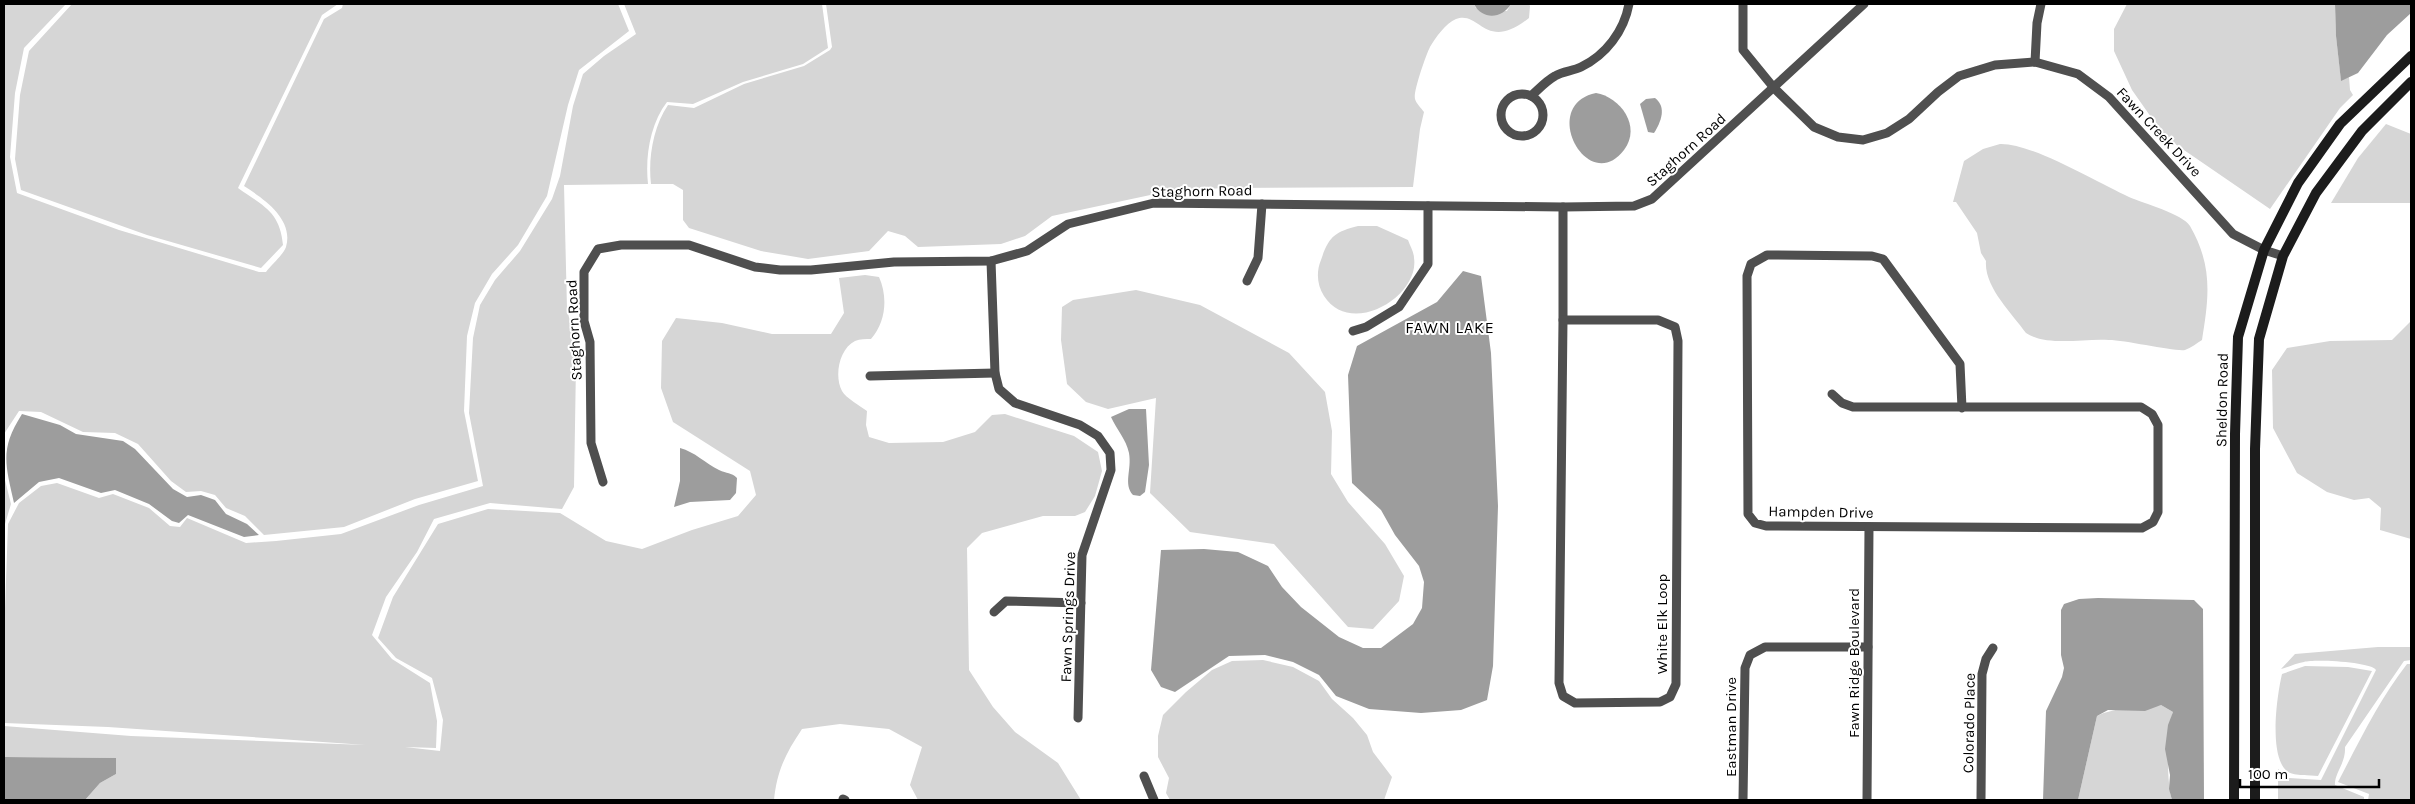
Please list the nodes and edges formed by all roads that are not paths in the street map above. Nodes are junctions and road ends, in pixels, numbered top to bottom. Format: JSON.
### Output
{"nodes":[{"id":1,"x":1629,"y":4,"type":"edge"},
{"id":2,"x":1743,"y":4,"type":"edge"},
{"id":3,"x":1864,"y":4,"type":"edge"},
{"id":4,"x":2041,"y":4,"type":"edge"},
{"id":5,"x":2411,"y":56,"type":"edge"},
{"id":6,"x":2035,"y":62,"type":"junction"},
{"id":7,"x":2411,"y":82,"type":"edge"},
{"id":8,"x":1774,"y":88,"type":"junction"},
{"id":9,"x":1531,"y":96,"type":"junction"},
{"id":10,"x":1262,"y":204,"type":"junction"},
{"id":11,"x":1428,"y":206,"type":"junction"},
{"id":12,"x":1563,"y":207,"type":"junction"},
{"id":13,"x":2264,"y":250,"type":"junction"},
{"id":14,"x":2283,"y":256,"type":"junction"},
{"id":15,"x":991,"y":260,"type":"junction"},
{"id":16,"x":1247,"y":281,"type":"dead end"},
{"id":17,"x":1563,"y":320,"type":"junction"},
{"id":18,"x":1352,"y":331,"type":"dead end"},
{"id":19,"x":995,"y":373,"type":"junction"},
{"id":20,"x":870,"y":376,"type":"dead end"},
{"id":21,"x":1832,"y":394,"type":"dead end"},
{"id":22,"x":1962,"y":408,"type":"junction"},
{"id":23,"x":603,"y":482,"type":"dead end"},
{"id":24,"x":1869,"y":527,"type":"junction"},
{"id":25,"x":1081,"y":603,"type":"junction"},
{"id":26,"x":994,"y":612,"type":"dead end"},
{"id":27,"x":1868,"y":647,"type":"junction"},
{"id":28,"x":1993,"y":648,"type":"dead end"},
{"id":29,"x":1078,"y":718,"type":"dead end"},
{"id":30,"x":1144,"y":776,"type":"dead end"},
{"id":31,"x":1154,"y":800,"type":"edge"},
{"id":32,"x":1743,"y":800,"type":"edge"},
{"id":33,"x":1867,"y":800,"type":"edge"},
{"id":34,"x":1981,"y":800,"type":"edge"},
{"id":35,"x":2234,"y":800,"type":"edge"},
{"id":36,"x":2255,"y":800,"type":"edge"}],
"edges":[{"from":1,"to":9,"type":"street"},
{"from":2,"to":8,"type":"street","name":"Fawn Creek Drive"},
{"from":3,"to":8,"type":"street","name":"Staghorn Road"},
{"from":4,"to":6,"type":"street"},
{"from":5,"to":13,"type":"main road","name":"Sheldon Road"},
{"from":6,"to":8,"type":"street","name":"Fawn Creek Drive"},
{"from":6,"to":13,"type":"street","name":"Fawn Creek Drive"},
{"from":7,"to":14,"type":"main road"},
{"from":8,"to":12,"type":"street","name":"Staghorn Road"},
{"from":9,"to":9,"type":"street"},
{"from":10,"to":11,"type":"street","name":"Staghorn Road"},
{"from":10,"to":15,"type":"street","name":"Staghorn Road"},
{"from":10,"to":16,"type":"street"},
{"from":11,"to":12,"type":"street","name":"Staghorn Road"},
{"from":11,"to":18,"type":"street"},
{"from":12,"to":17,"type":"street","name":"White Elk Loop"},
{"from":13,"to":14,"type":"street","name":"Fawn Creek Drive"},
{"from":13,"to":35,"type":"main road","name":"Sheldon Road"},
{"from":14,"to":36,"type":"main road"},
{"from":15,"to":19,"type":"street","name":"Fawn Springs Drive"},
{"from":15,"to":23,"type":"street","name":"Staghorn Road"},
{"from":17,"to":17,"type":"street","name":"White Elk Loop"},
{"from":19,"to":20,"type":"street"},
{"from":19,"to":25,"type":"street","name":"Fawn Springs Drive"},
{"from":21,"to":22,"type":"street","name":"Hampden Drive"},
{"from":22,"to":24,"type":"street","name":"Hampden Drive"},
{"from":22,"to":24,"type":"street","name":"Hampden Drive"},
{"from":24,"to":27,"type":"street","name":"Fawn Ridge Boulevard"},
{"from":25,"to":26,"type":"street"},
{"from":25,"to":29,"type":"street","name":"Fawn Springs Drive"},
{"from":27,"to":32,"type":"street","name":"Eastman Drive"},
{"from":27,"to":33,"type":"street","name":"Fawn Ridge Boulevard"},
{"from":28,"to":34,"type":"street","name":"Colorado Place"},
{"from":30,"to":31,"type":"street"}]}
